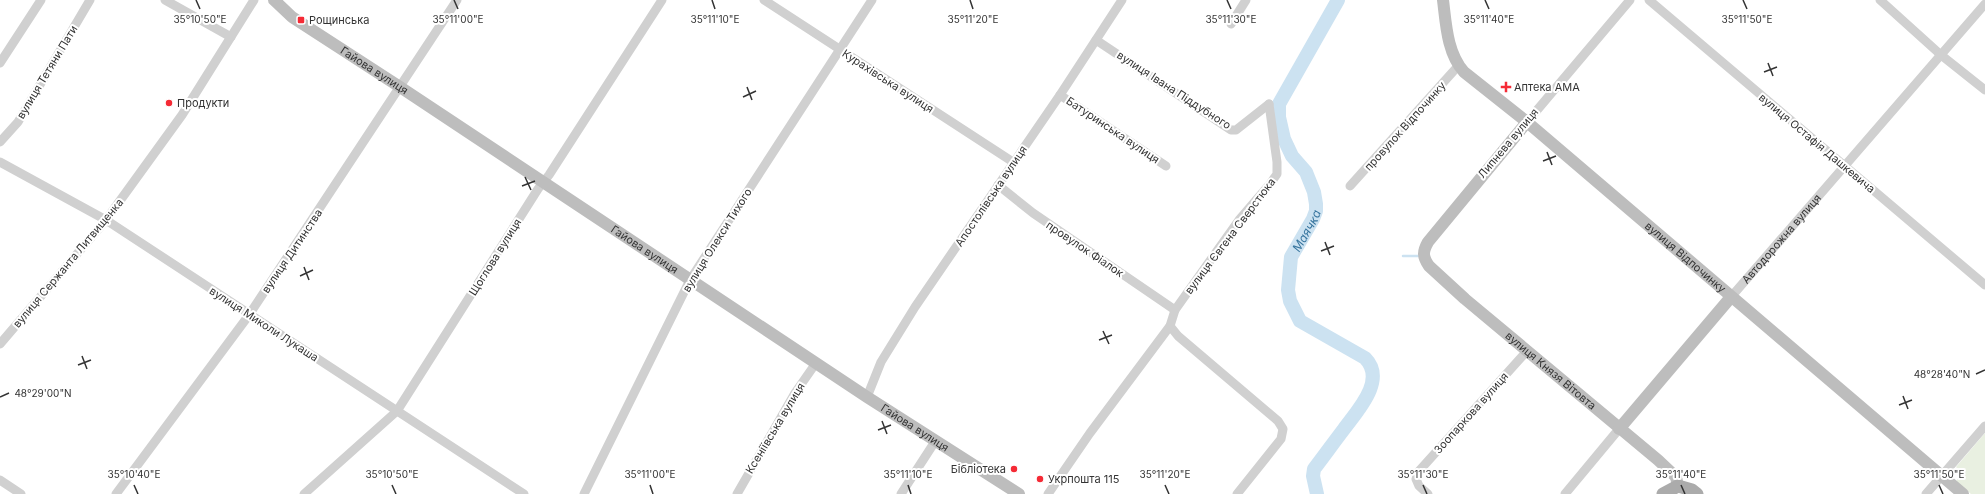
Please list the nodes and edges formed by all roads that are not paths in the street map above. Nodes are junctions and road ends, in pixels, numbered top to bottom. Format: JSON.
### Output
{"nodes":[{"id":1,"x":41,"y":0,"type":"edge"},
{"id":2,"x":90,"y":0,"type":"edge"},
{"id":3,"x":165,"y":0,"type":"edge"},
{"id":4,"x":254,"y":0,"type":"edge"},
{"id":5,"x":274,"y":0,"type":"edge"},
{"id":6,"x":457,"y":0,"type":"edge"},
{"id":7,"x":662,"y":0,"type":"edge"},
{"id":8,"x":764,"y":0,"type":"edge"},
{"id":9,"x":872,"y":0,"type":"edge"},
{"id":10,"x":1122,"y":0,"type":"edge"},
{"id":11,"x":1246,"y":0,"type":"edge"},
{"id":12,"x":1443,"y":0,"type":"edge"},
{"id":13,"x":1630,"y":0,"type":"edge"},
{"id":14,"x":1649,"y":0,"type":"edge"},
{"id":15,"x":1880,"y":0,"type":"edge"},
{"id":16,"x":1985,"y":4,"type":"edge"},
{"id":17,"x":1231,"y":24,"type":"dead end"},
{"id":18,"x":231,"y":37,"type":"junction"},
{"id":19,"x":1096,"y":40,"type":"junction"},
{"id":20,"x":840,"y":49,"type":"junction"},
{"id":21,"x":1941,"y":55,"type":"junction"},
{"id":22,"x":0,"y":63,"type":"edge"},
{"id":23,"x":1459,"y":66,"type":"junction"},
{"id":24,"x":400,"y":87,"type":"junction"},
{"id":25,"x":1985,"y":90,"type":"edge"},
{"id":26,"x":1060,"y":95,"type":"junction"},
{"id":27,"x":1269,"y":104,"type":"joint"},
{"id":28,"x":1527,"y":122,"type":"junction"},
{"id":29,"x":0,"y":142,"type":"edge"},
{"id":30,"x":0,"y":162,"type":"edge"},
{"id":31,"x":1013,"y":162,"type":"junction"},
{"id":32,"x":1166,"y":166,"type":"dead end"},
{"id":33,"x":1844,"y":166,"type":"junction"},
{"id":34,"x":543,"y":182,"type":"junction"},
{"id":35,"x":998,"y":184,"type":"junction"},
{"id":36,"x":1350,"y":186,"type":"dead end"},
{"id":37,"x":106,"y":220,"type":"junction"},
{"id":38,"x":1423,"y":254,"type":"joint"},
{"id":39,"x":690,"y":280,"type":"junction"},
{"id":40,"x":1985,"y":285,"type":"edge"},
{"id":41,"x":1731,"y":297,"type":"junction"},
{"id":42,"x":1175,"y":310,"type":"junction"},
{"id":43,"x":249,"y":315,"type":"junction"},
{"id":44,"x":1170,"y":326,"type":"junction"},
{"id":45,"x":0,"y":344,"type":"edge"},
{"id":46,"x":1527,"y":352,"type":"junction"},
{"id":47,"x":816,"y":363,"type":"junction"},
{"id":48,"x":867,"y":397,"type":"junction"},
{"id":49,"x":397,"y":411,"type":"junction"},
{"id":50,"x":1985,"y":426,"type":"edge"},
{"id":51,"x":1619,"y":429,"type":"junction"},
{"id":52,"x":936,"y":440,"type":"junction"},
{"id":53,"x":1942,"y":475,"type":"junction"},
{"id":54,"x":0,"y":480,"type":"edge"},
{"id":55,"x":1678,"y":486,"type":"junction"},
{"id":56,"x":21,"y":494,"type":"edge"},
{"id":57,"x":116,"y":494,"type":"edge"},
{"id":58,"x":304,"y":494,"type":"edge"},
{"id":59,"x":524,"y":494,"type":"edge"},
{"id":60,"x":584,"y":494,"type":"edge"},
{"id":61,"x":736,"y":494,"type":"edge"},
{"id":62,"x":901,"y":494,"type":"edge"},
{"id":63,"x":1019,"y":494,"type":"edge"},
{"id":64,"x":1048,"y":494,"type":"edge"},
{"id":65,"x":1237,"y":494,"type":"edge"},
{"id":66,"x":1428,"y":494,"type":"edge"},
{"id":67,"x":1565,"y":494,"type":"edge"},
{"id":68,"x":1663,"y":494,"type":"edge"},
{"id":69,"x":1697,"y":494,"type":"edge"},
{"id":70,"x":1926,"y":494,"type":"edge"},
{"id":71,"x":1963,"y":494,"type":"edge"}],
"edges":[{"from":1,"to":22,"type":"street"},
{"from":2,"to":29,"type":"street","name":"вулиця Тетяни Пати"},
{"from":3,"to":18,"type":"street"},
{"from":4,"to":18,"type":"street","name":"вулиця Сержанта Литвищенка"},
{"from":5,"to":24,"type":"street","name":"Гайова вулиця"},
{"from":6,"to":24,"type":"street","name":"вулиця Дитинства"},
{"from":7,"to":34,"type":"street","name":"Щоглова вулиця"},
{"from":8,"to":20,"type":"street","name":"Курахівська вулиця"},
{"from":9,"to":20,"type":"street","name":"вулиця Олекси Тихого"},
{"from":10,"to":19,"type":"street","name":"Апостолівська вулиця"},
{"from":11,"to":17,"type":"street"},
{"from":12,"to":23,"type":"street","name":"вулиця Відпочинку"},
{"from":13,"to":28,"type":"street","name":"Липнева вулиця"},
{"from":14,"to":33,"type":"street","name":"вулиця Остафія Дашкевича"},
{"from":15,"to":21,"type":"street"},
{"from":16,"to":21,"type":"street","name":"Автодорожна вулиця"},
{"from":18,"to":37,"type":"street","name":"вулиця Сержанта Литвищенка"},
{"from":19,"to":26,"type":"street","name":"Апостолівська вулиця"},
{"from":19,"to":27,"type":"street","name":"вулиця Івана Піддубного"},
{"from":20,"to":31,"type":"street","name":"Курахівська вулиця"},
{"from":20,"to":39,"type":"street","name":"вулиця Олекси Тихого"},
{"from":21,"to":25,"type":"street"},
{"from":21,"to":33,"type":"street","name":"Автодорожна вулиця"},
{"from":23,"to":28,"type":"street","name":"вулиця Відпочинку"},
{"from":23,"to":36,"type":"street","name":"провулок Відпочинку"},
{"from":24,"to":34,"type":"street","name":"Гайова вулиця"},
{"from":24,"to":43,"type":"street","name":"вулиця Дитинства"},
{"from":26,"to":31,"type":"street","name":"Апостолівська вулиця"},
{"from":26,"to":32,"type":"street","name":"Батуринська вулиця"},
{"from":27,"to":42,"type":"street","name":"вулиця Євгена Сверстюка"},
{"from":28,"to":38,"type":"street","name":"Липнева вулиця"},
{"from":28,"to":41,"type":"street","name":"вулиця Відпочинку"},
{"from":30,"to":37,"type":"street","name":"вулиця Миколи Лукаша"},
{"from":31,"to":35,"type":"street","name":"Апостолівська вулиця"},
{"from":33,"to":40,"type":"street","name":"вулиця Остафія Дашкевича"},
{"from":33,"to":41,"type":"street","name":"Автодорожна вулиця"},
{"from":34,"to":39,"type":"street","name":"Гайова вулиця"},
{"from":34,"to":49,"type":"street","name":"Щоглова вулиця"},
{"from":35,"to":42,"type":"street","name":"провулок Фіалок"},
{"from":35,"to":48,"type":"street","name":"Апостолівська вулиця"},
{"from":37,"to":43,"type":"street","name":"вулиця Миколи Лукаша"},
{"from":37,"to":45,"type":"street","name":"вулиця Сержанта Литвищенка"},
{"from":38,"to":46,"type":"street","name":"вулиця Князя Вітовта"},
{"from":39,"to":47,"type":"street","name":"Гайова вулиця"},
{"from":39,"to":60,"type":"street","name":"вулиця Олекси Тихого"},
{"from":41,"to":51,"type":"street","name":"Автодорожна вулиця"},
{"from":41,"to":53,"type":"street","name":"вулиця Відпочинку"},
{"from":42,"to":44,"type":"street","name":"вулиця Євгена Сверстюка"},
{"from":43,"to":49,"type":"street","name":"вулиця Миколи Лукаша"},
{"from":43,"to":57,"type":"street","name":"вулиця Дитинства"},
{"from":44,"to":64,"type":"street","name":"вулиця Євгена Сверстюка"},
{"from":44,"to":65,"type":"street"},
{"from":46,"to":51,"type":"street","name":"вулиця Князя Вітовта"},
{"from":46,"to":66,"type":"street","name":"Зоопаркова вулиця"},
{"from":47,"to":48,"type":"street","name":"Гайова вулиця"},
{"from":47,"to":61,"type":"street","name":"Ксеніївська вулиця"},
{"from":48,"to":52,"type":"street","name":"Гайова вулиця"},
{"from":49,"to":58,"type":"street","name":"Щоглова вулиця"},
{"from":49,"to":59,"type":"street","name":"вулиця Миколи Лукаша"},
{"from":50,"to":53,"type":"street"},
{"from":51,"to":55,"type":"street","name":"вулиця Князя Вітовта"},
{"from":51,"to":67,"type":"street","name":"Автодорожна вулиця"},
{"from":52,"to":62,"type":"street"},
{"from":52,"to":63,"type":"street","name":"Гайова вулиця"},
{"from":53,"to":70,"type":"street"},
{"from":53,"to":71,"type":"street","name":"вулиця Відпочинку"},
{"from":54,"to":56,"type":"street"},
{"from":55,"to":68,"type":"main road"},
{"from":55,"to":69,"type":"main road"}]}
